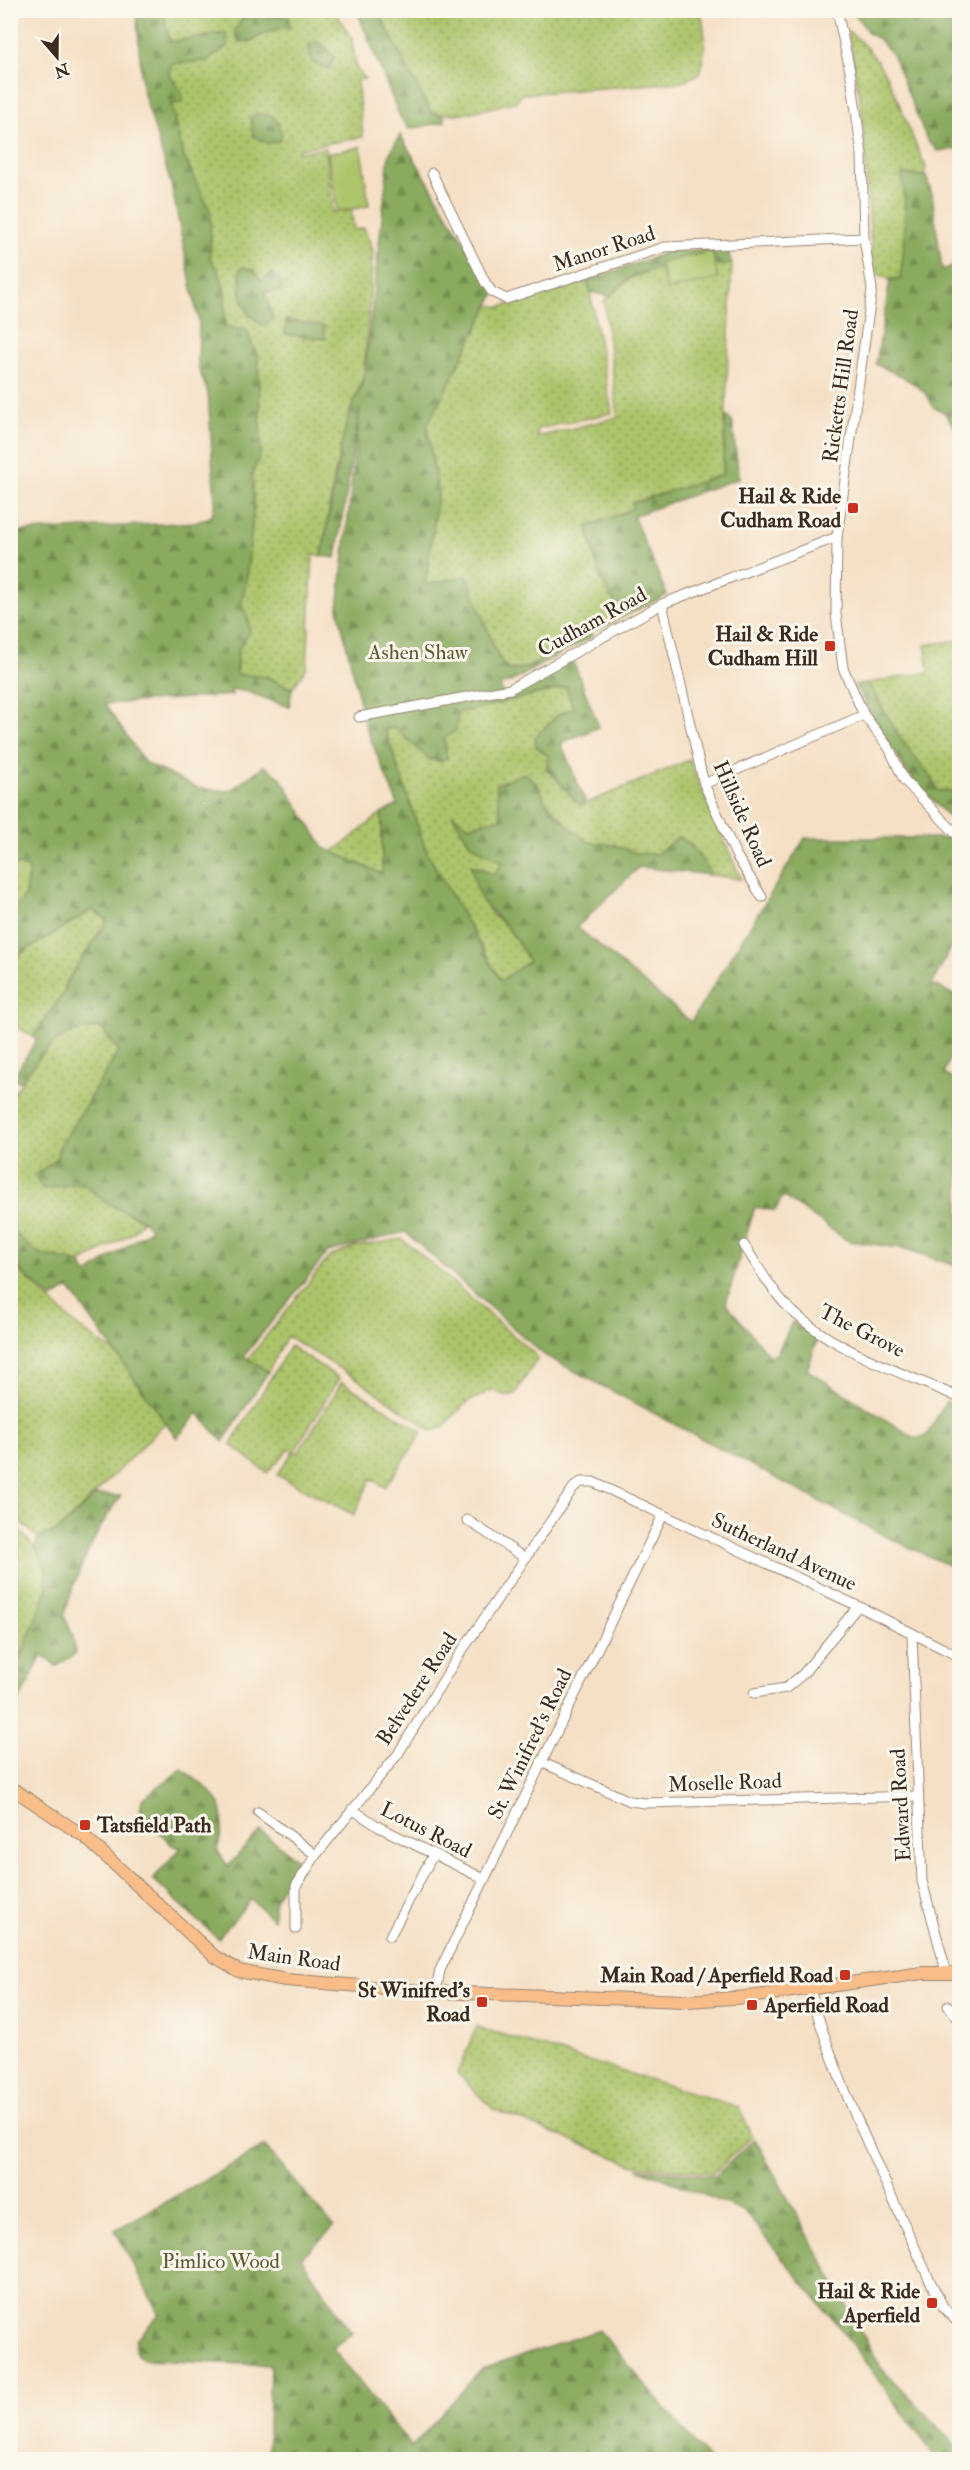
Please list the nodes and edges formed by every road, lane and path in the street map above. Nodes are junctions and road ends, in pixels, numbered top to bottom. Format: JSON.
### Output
{"nodes":[{"id":1,"x":837,"y":10,"type":"edge"},
{"id":2,"x":432,"y":173,"type":"dead end"},
{"id":3,"x":864,"y":237,"type":"junction"},
{"id":4,"x":837,"y":537,"type":"junction"},
{"id":5,"x":662,"y":604,"type":"junction"},
{"id":6,"x":864,"y":715,"type":"junction"},
{"id":7,"x":359,"y":717,"type":"dead end"},
{"id":8,"x":704,"y":784,"type":"junction"},
{"id":9,"x":960,"y":838,"type":"edge"},
{"id":10,"x":762,"y":897,"type":"dead end"},
{"id":11,"x":744,"y":1245,"type":"dead end"},
{"id":12,"x":960,"y":1398,"type":"edge"},
{"id":13,"x":593,"y":1482,"type":"joint"},
{"id":14,"x":663,"y":1515,"type":"junction"},
{"id":15,"x":467,"y":1520,"type":"dead end"},
{"id":16,"x":525,"y":1558,"type":"junction"},
{"id":17,"x":858,"y":1606,"type":"junction"},
{"id":18,"x":912,"y":1634,"type":"junction"},
{"id":19,"x":960,"y":1657,"type":"edge"},
{"id":20,"x":754,"y":1693,"type":"dead end"},
{"id":21,"x":541,"y":1762,"type":"junction"},
{"id":22,"x":10,"y":1787,"type":"edge"},
{"id":23,"x":918,"y":1796,"type":"junction"},
{"id":24,"x":352,"y":1809,"type":"junction"},
{"id":25,"x":258,"y":1812,"type":"dead end"},
{"id":26,"x":316,"y":1855,"type":"junction"},
{"id":27,"x":432,"y":1855,"type":"junction"},
{"id":28,"x":484,"y":1880,"type":"junction"},
{"id":29,"x":296,"y":1929,"type":"dead end"},
{"id":30,"x":390,"y":1936,"type":"dead end"},
{"id":31,"x":946,"y":1971,"type":"junction"},
{"id":32,"x":960,"y":1973,"type":"edge"},
{"id":33,"x":810,"y":1989,"type":"junction"},
{"id":34,"x":436,"y":1992,"type":"junction"},
{"id":35,"x":948,"y":2006,"type":"dead end"},
{"id":36,"x":960,"y":2021,"type":"edge"},
{"id":37,"x":960,"y":2325,"type":"edge"}],
"edges":[{"from":1,"to":3,"type":"street","name":"Ricketts Hill Road"},
{"from":2,"to":3,"type":"street","name":"Manor Road"},
{"from":3,"to":4,"type":"street","name":"Ricketts Hill Road"},
{"from":4,"to":5,"type":"street","name":"Cudham Road"},
{"from":4,"to":6,"type":"street","name":"Ricketts Hill Road"},
{"from":5,"to":7,"type":"street","name":"Cudham Road"},
{"from":5,"to":8,"type":"street","name":"Hillside Road"},
{"from":6,"to":8,"type":"street"},
{"from":6,"to":9,"type":"street","name":"Ricketts Hill Road"},
{"from":8,"to":10,"type":"street","name":"Hillside Road"},
{"from":11,"to":12,"type":"street","name":"The Grove"},
{"from":13,"to":14,"type":"street","name":"Sutherland Avenue"},
{"from":13,"to":16,"type":"street","name":"Belvedere Road"},
{"from":14,"to":17,"type":"street","name":"Sutherland Avenue"},
{"from":14,"to":21,"type":"street","name":"St. Winifred's Road"},
{"from":15,"to":16,"type":"street"},
{"from":16,"to":24,"type":"street","name":"Belvedere Road"},
{"from":17,"to":18,"type":"street","name":"Sutherland Avenue"},
{"from":17,"to":20,"type":"street"},
{"from":18,"to":19,"type":"street","name":"Sutherland Avenue"},
{"from":18,"to":23,"type":"street","name":"Edward Road"},
{"from":21,"to":23,"type":"street","name":"Moselle Road"},
{"from":21,"to":28,"type":"street","name":"St. Winifred's Road"},
{"from":22,"to":34,"type":"main road","name":"Main Road"},
{"from":23,"to":31,"type":"street","name":"Edward Road"},
{"from":24,"to":26,"type":"street","name":"Belvedere Road"},
{"from":24,"to":27,"type":"street","name":"Lotus Road"},
{"from":25,"to":26,"type":"street"},
{"from":26,"to":29,"type":"street","name":"Belvedere Road"},
{"from":27,"to":28,"type":"street","name":"Lotus Road"},
{"from":27,"to":30,"type":"street"},
{"from":28,"to":34,"type":"street","name":"St. Winifred's Road"},
{"from":31,"to":32,"type":"main road","name":"Main Road"},
{"from":31,"to":33,"type":"main road","name":"Main Road"},
{"from":33,"to":34,"type":"main road","name":"Main Road"},
{"from":33,"to":37,"type":"street"},
{"from":35,"to":36,"type":"street"}]}
